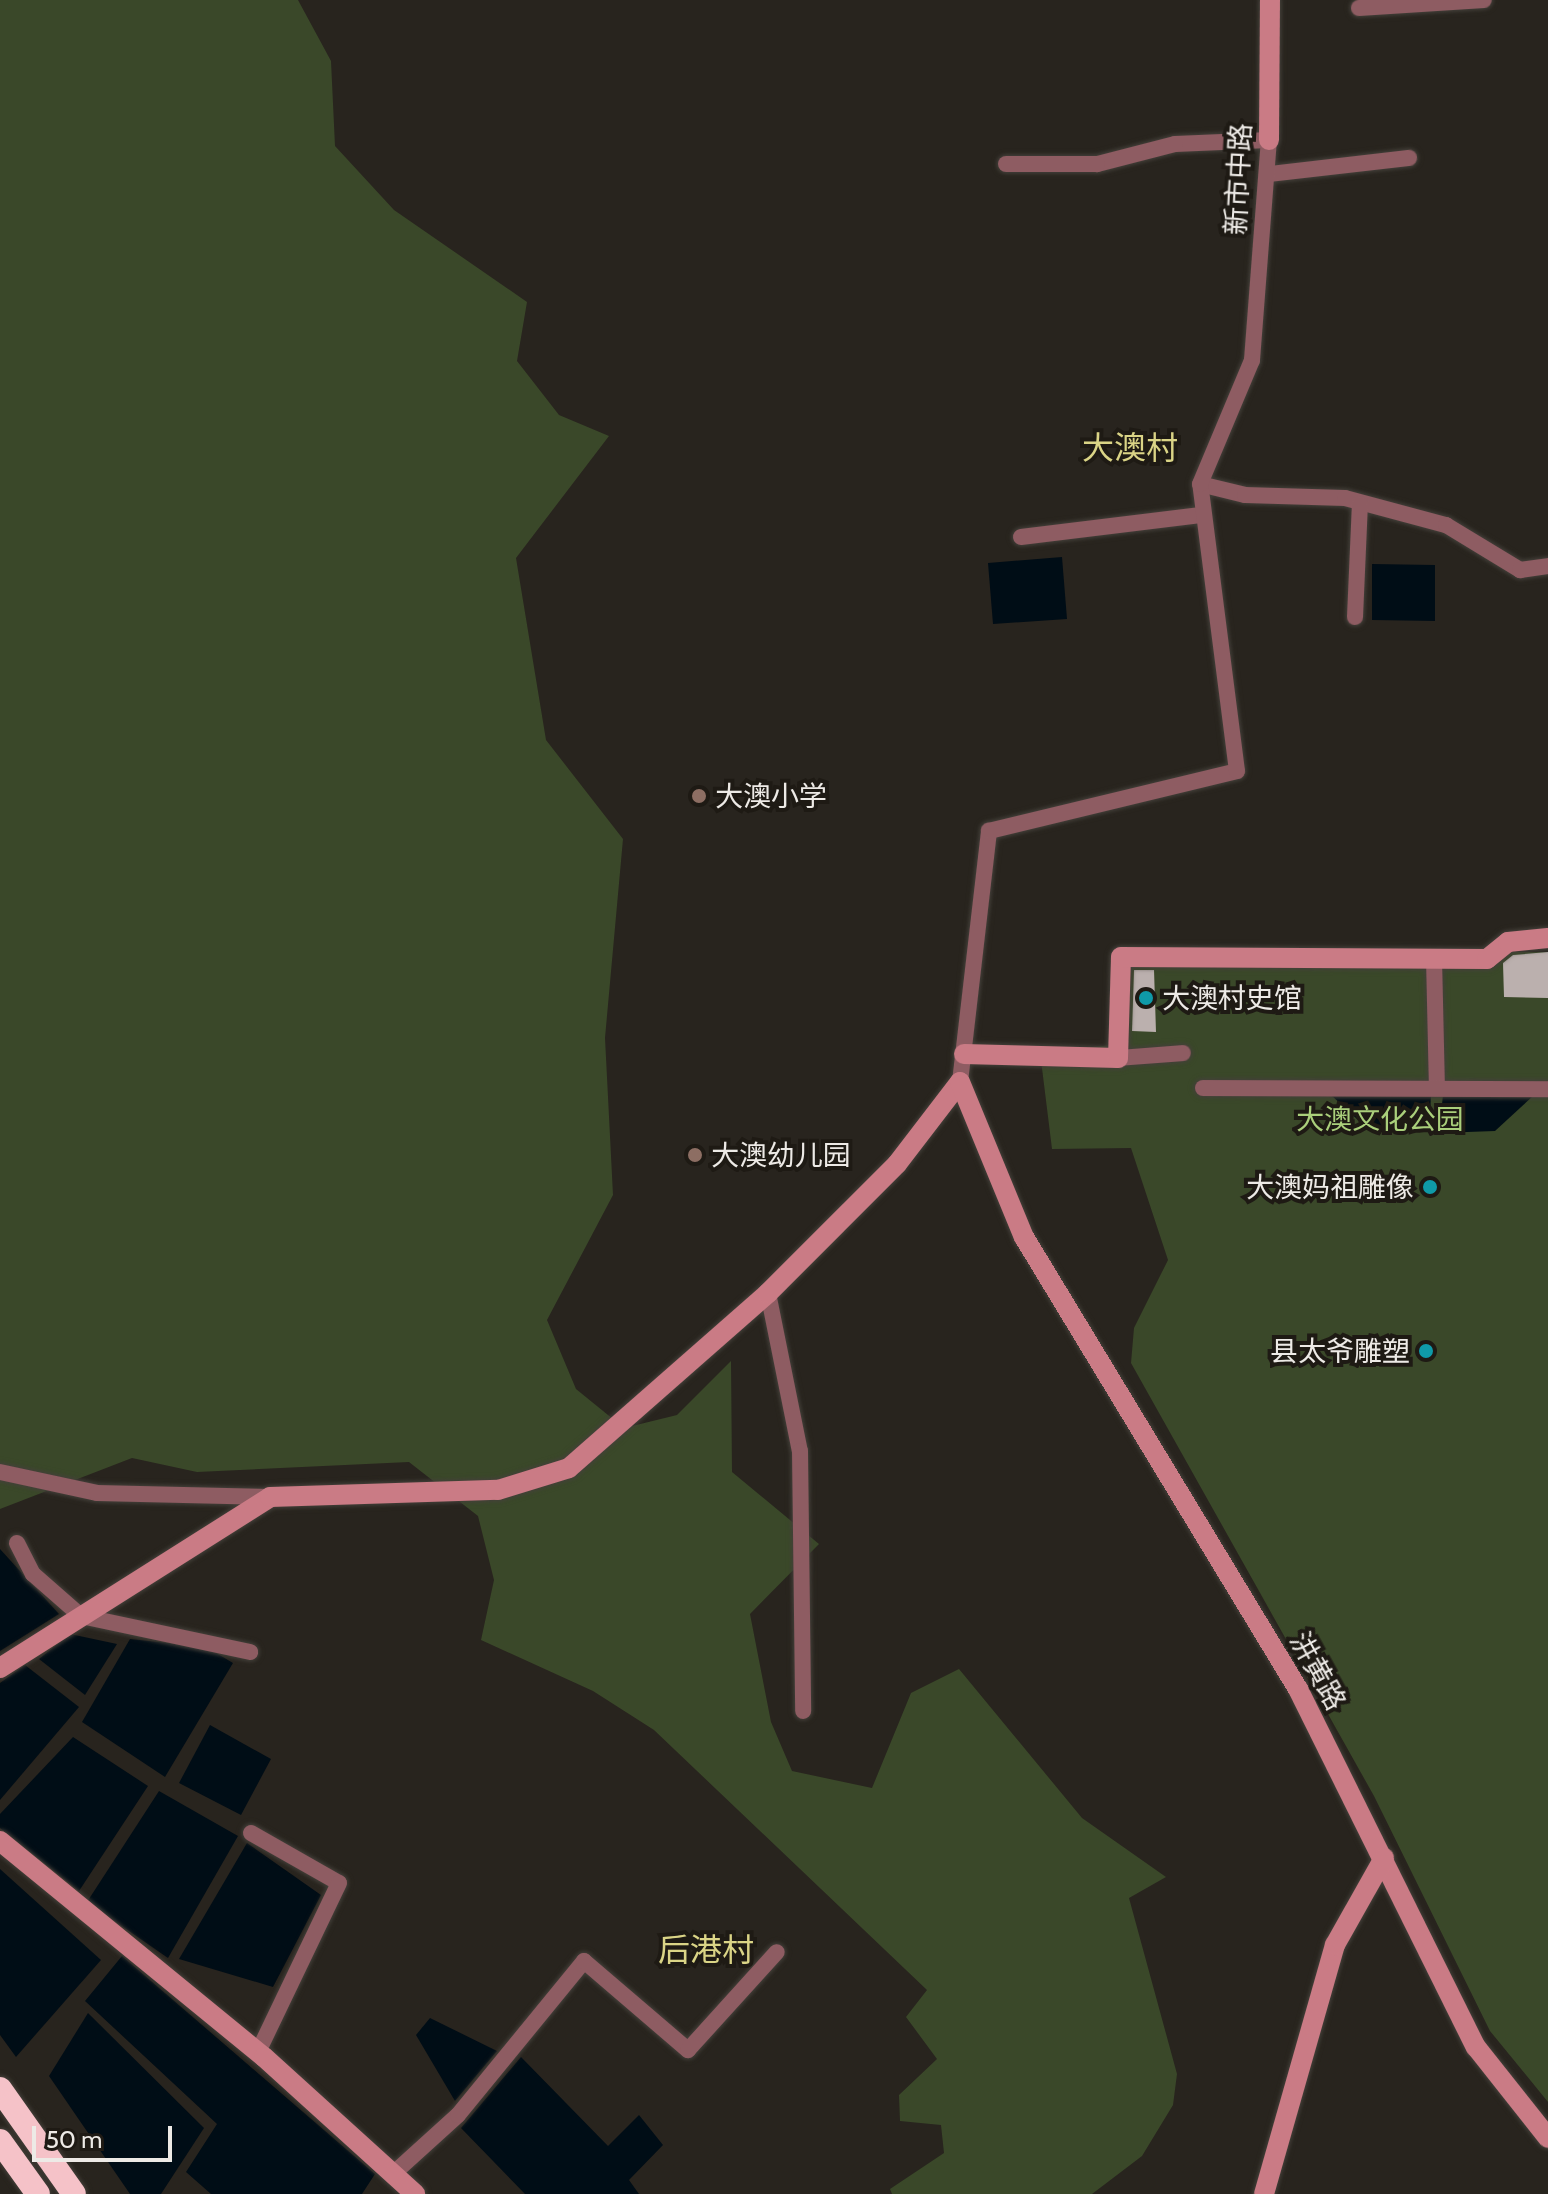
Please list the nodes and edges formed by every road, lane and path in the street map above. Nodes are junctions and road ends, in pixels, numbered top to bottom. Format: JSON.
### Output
{"nodes":[{"id":1,"x":1270,"y":0,"type":"edge"},
{"id":2,"x":1484,"y":0,"type":"edge"},
{"id":3,"x":1359,"y":8,"type":"dead end"},
{"id":4,"x":1269,"y":140,"type":"junction"},
{"id":5,"x":1409,"y":158,"type":"dead end"},
{"id":6,"x":1006,"y":164,"type":"dead end"},
{"id":7,"x":1270,"y":174,"type":"junction"},
{"id":8,"x":1200,"y":484,"type":"junction"},
{"id":9,"x":1360,"y":504,"type":"junction"},
{"id":10,"x":1199,"y":515,"type":"junction"},
{"id":11,"x":1021,"y":537,"type":"dead end"},
{"id":12,"x":1548,"y":566,"type":"edge"},
{"id":13,"x":1355,"y":617,"type":"dead end"},
{"id":14,"x":1548,"y":938,"type":"edge"},
{"id":15,"x":1434,"y":958,"type":"junction"},
{"id":16,"x":1183,"y":1053,"type":"dead end"},
{"id":17,"x":964,"y":1054,"type":"junction"},
{"id":18,"x":1118,"y":1058,"type":"junction"},
{"id":19,"x":960,"y":1082,"type":"junction"},
{"id":20,"x":1437,"y":1087,"type":"junction"},
{"id":21,"x":1203,"y":1088,"type":"dead end"},
{"id":22,"x":1548,"y":1089,"type":"edge"},
{"id":23,"x":768,"y":1293,"type":"junction"},
{"id":24,"x":0,"y":1472,"type":"edge"},
{"id":25,"x":270,"y":1497,"type":"junction"},
{"id":26,"x":17,"y":1543,"type":"dead end"},
{"id":27,"x":81,"y":1616,"type":"junction"},
{"id":28,"x":250,"y":1652,"type":"dead end"},
{"id":29,"x":0,"y":1668,"type":"edge"},
{"id":30,"x":803,"y":1711,"type":"dead end"},
{"id":31,"x":251,"y":1833,"type":"dead end"},
{"id":32,"x":0,"y":1841,"type":"edge"},
{"id":33,"x":1384,"y":1858,"type":"junction"},
{"id":34,"x":777,"y":1952,"type":"dead end"},
{"id":35,"x":258,"y":2052,"type":"junction"},
{"id":36,"x":0,"y":2089,"type":"edge"},
{"id":37,"x":1548,"y":2138,"type":"edge"},
{"id":38,"x":0,"y":2141,"type":"edge"},
{"id":39,"x":394,"y":2173,"type":"junction"},
{"id":40,"x":38,"y":2194,"type":"edge"},
{"id":41,"x":74,"y":2194,"type":"edge"},
{"id":42,"x":415,"y":2194,"type":"edge"},
{"id":43,"x":1264,"y":2194,"type":"edge"}],
"edges":[{"from":1,"to":4,"type":"main road","name":"新市中路"},
{"from":2,"to":3,"type":"street"},
{"from":4,"to":6,"type":"street"},
{"from":4,"to":7,"type":"street","name":"新市中路"},
{"from":5,"to":7,"type":"street"},
{"from":7,"to":8,"type":"street","name":"新市中路"},
{"from":8,"to":9,"type":"street"},
{"from":8,"to":10,"type":"street"},
{"from":9,"to":12,"type":"street"},
{"from":9,"to":13,"type":"street"},
{"from":10,"to":11,"type":"street"},
{"from":10,"to":17,"type":"street"},
{"from":14,"to":15,"type":"main road"},
{"from":15,"to":18,"type":"main road"},
{"from":15,"to":20,"type":"street"},
{"from":16,"to":18,"type":"street"},
{"from":17,"to":18,"type":"main road"},
{"from":17,"to":19,"type":"street"},
{"from":19,"to":23,"type":"main road"},
{"from":19,"to":33,"type":"main road","name":"汫黄路"},
{"from":20,"to":21,"type":"street"},
{"from":20,"to":22,"type":"street"},
{"from":23,"to":25,"type":"main road"},
{"from":23,"to":30,"type":"street"},
{"from":24,"to":25,"type":"street"},
{"from":25,"to":27,"type":"main road"},
{"from":26,"to":27,"type":"street"},
{"from":27,"to":28,"type":"street"},
{"from":27,"to":29,"type":"main road"},
{"from":31,"to":35,"type":"street"},
{"from":32,"to":35,"type":"main road"},
{"from":33,"to":37,"type":"main road","name":"汫黄路"},
{"from":33,"to":43,"type":"main road"},
{"from":34,"to":39,"type":"street"},
{"from":35,"to":39,"type":"main road"},
{"from":36,"to":41,"type":"highway"},
{"from":38,"to":40,"type":"highway"},
{"from":39,"to":42,"type":"main road"}]}
